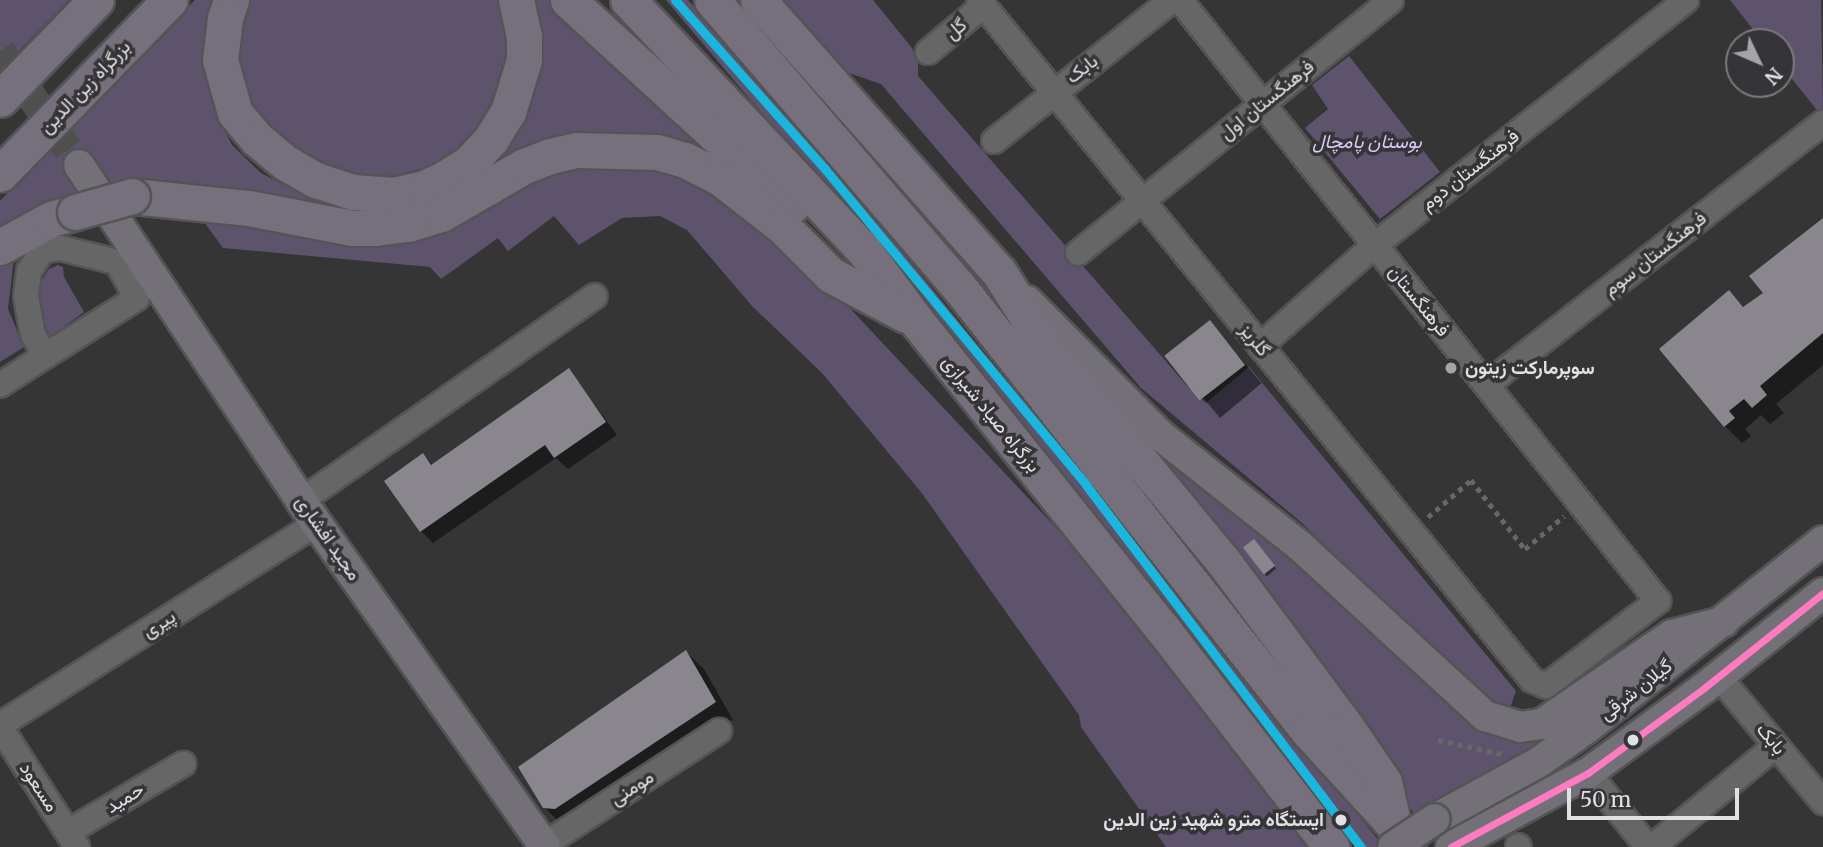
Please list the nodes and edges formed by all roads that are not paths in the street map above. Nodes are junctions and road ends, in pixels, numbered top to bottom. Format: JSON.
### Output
{"nodes":[{"id":1,"x":96,"y":0,"type":"edge"},
{"id":2,"x":170,"y":0,"type":"edge"},
{"id":3,"x":231,"y":0,"type":"edge"},
{"id":4,"x":516,"y":0,"type":"edge"},
{"id":5,"x":568,"y":0,"type":"edge"},
{"id":6,"x":628,"y":0,"type":"edge"},
{"id":7,"x":712,"y":0,"type":"edge"},
{"id":8,"x":758,"y":0,"type":"edge"},
{"id":9,"x":1172,"y":0,"type":"edge"},
{"id":10,"x":1180,"y":0,"type":"edge"},
{"id":11,"x":1391,"y":0,"type":"edge"},
{"id":12,"x":1686,"y":0,"type":"edge"},
{"id":13,"x":982,"y":3,"type":"edge"},
{"id":14,"x":928,"y":52,"type":"dead end"},
{"id":15,"x":1054,"y":91,"type":"junction"},
{"id":16,"x":0,"y":99,"type":"edge"},
{"id":17,"x":1262,"y":104,"type":"junction"},
{"id":18,"x":1823,"y":123,"type":"edge"},
{"id":19,"x":994,"y":141,"type":"dead end"},
{"id":20,"x":79,"y":165,"type":"tunnel mouth"},
{"id":21,"x":0,"y":174,"type":"edge"},
{"id":22,"x":1142,"y":200,"type":"junction"},
{"id":23,"x":126,"y":210,"type":"junction"},
{"id":24,"x":1375,"y":245,"type":"junction"},
{"id":25,"x":0,"y":247,"type":"edge"},
{"id":26,"x":1078,"y":253,"type":"dead end"},
{"id":27,"x":999,"y":272,"type":"junction"},
{"id":28,"x":595,"y":296,"type":"dead end"},
{"id":29,"x":915,"y":319,"type":"junction"},
{"id":30,"x":1260,"y":346,"type":"junction"},
{"id":31,"x":45,"y":356,"type":"junction"},
{"id":32,"x":0,"y":384,"type":"edge"},
{"id":33,"x":1486,"y":385,"type":"junction"},
{"id":34,"x":309,"y":512,"type":"junction"},
{"id":35,"x":1823,"y":541,"type":"edge"},
{"id":36,"x":1823,"y":593,"type":"edge"},
{"id":37,"x":1723,"y":622,"type":"junction"},
{"id":38,"x":1719,"y":677,"type":"junction"},
{"id":39,"x":1532,"y":680,"type":"joint"},
{"id":40,"x":0,"y":726,"type":"edge"},
{"id":41,"x":719,"y":732,"type":"dead end"},
{"id":42,"x":1776,"y":746,"type":"junction"},
{"id":43,"x":183,"y":764,"type":"dead end"},
{"id":44,"x":1588,"y":773,"type":"junction"},
{"id":45,"x":1823,"y":802,"type":"edge"},
{"id":46,"x":73,"y":840,"type":"edge"},
{"id":47,"x":1398,"y":840,"type":"edge"},
{"id":48,"x":545,"y":846,"type":"edge"},
{"id":49,"x":1331,"y":847,"type":"edge"},
{"id":50,"x":1452,"y":847,"type":"edge"},
{"id":51,"x":1650,"y":847,"type":"edge"}],
"edges":[{"from":1,"to":16,"type":"highway"},
{"from":2,"to":21,"type":"highway","name":"بزرگراه زین الدین"},
{"from":3,"to":4,"type":"highway"},
{"from":5,"to":29,"type":"highway"},
{"from":6,"to":29,"type":"highway","name":"بزرگراه صیاد شیرازی"},
{"from":7,"to":47,"type":"highway"},
{"from":8,"to":27,"type":"highway"},
{"from":9,"to":15,"type":"street","name":"بابک"},
{"from":10,"to":17,"type":"street","name":"فرهنگستان"},
{"from":11,"to":17,"type":"street","name":"فرهنگستان اول"},
{"from":12,"to":24,"type":"street","name":"فرهنگستان دوم"},
{"from":13,"to":14,"type":"street","name":"گل"},
{"from":13,"to":15,"type":"street","name":"گلریز"},
{"from":15,"to":19,"type":"street","name":"بابک"},
{"from":15,"to":22,"type":"street","name":"گلریز"},
{"from":17,"to":22,"type":"street","name":"فرهنگستان اول"},
{"from":17,"to":24,"type":"street","name":"فرهنگستان"},
{"from":18,"to":33,"type":"street","name":"فرهنگستان سوم"},
{"from":20,"to":23,"type":"main road","name":"مجید افشاری"},
{"from":22,"to":26,"type":"street","name":"فرهنگستان اول"},
{"from":22,"to":30,"type":"street","name":"گلریز"},
{"from":23,"to":25,"type":"highway","bridge":true},
{"from":23,"to":29,"type":"highway"},
{"from":23,"to":34,"type":"main road","name":"مجید افشاری"},
{"from":24,"to":30,"type":"street","name":"فرهنگستان دوم"},
{"from":24,"to":33,"type":"street","name":"فرهنگستان"},
{"from":27,"to":37,"type":"main road"},
{"from":27,"to":47,"type":"highway"},
{"from":28,"to":34,"type":"street","name":"پیری"},
{"from":29,"to":49,"type":"highway","name":"بزرگراه صیاد شیرازی"},
{"from":30,"to":39,"type":"street","name":"گلریز"},
{"from":31,"to":31,"type":"street"},
{"from":31,"to":32,"type":"street"},
{"from":33,"to":39,"type":"street","name":"فرهنگستان"},
{"from":34,"to":40,"type":"street","name":"پیری"},
{"from":34,"to":48,"type":"main road","name":"مجید افشاری"},
{"from":35,"to":37,"type":"main road","name":"گیلان شرقی"},
{"from":36,"to":38,"type":"main road","name":"گیلان شرقی"},
{"from":37,"to":47,"type":"main road","name":"گیلان شرقی","bridge":true},
{"from":38,"to":42,"type":"street","name":"بابک"},
{"from":38,"to":44,"type":"main road","name":"گیلان شرقی"},
{"from":40,"to":46,"type":"street","name":"مسعود"},
{"from":41,"to":48,"type":"street","name":"مومنی"},
{"from":42,"to":45,"type":"street","name":"بابک"},
{"from":42,"to":51,"type":"street"},
{"from":43,"to":46,"type":"street","name":"حمید"},
{"from":44,"to":50,"type":"main road","name":"گیلان شرقی"},
{"from":44,"to":51,"type":"street"}]}
